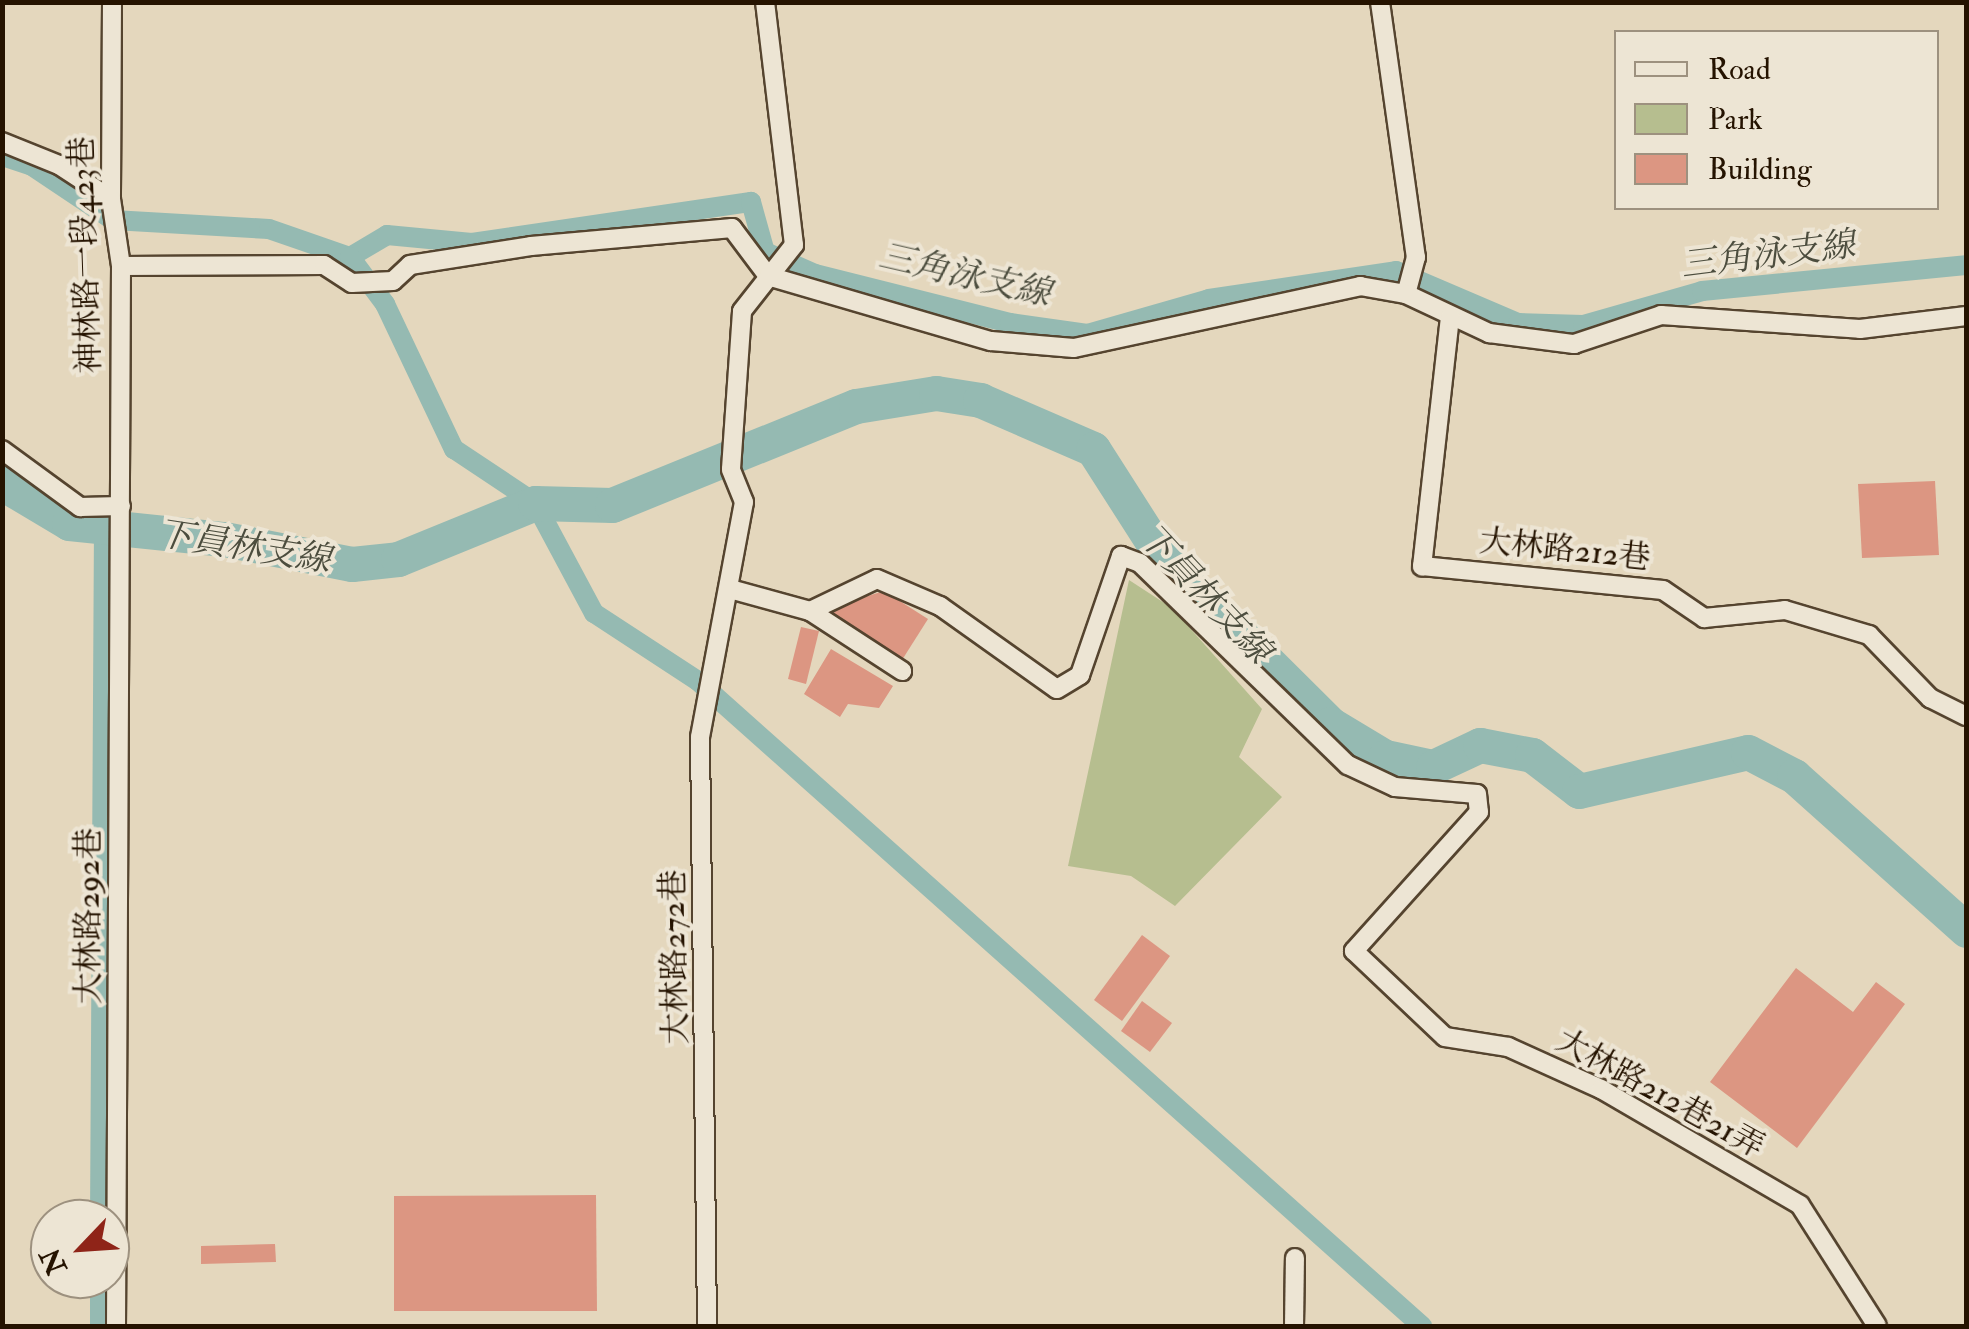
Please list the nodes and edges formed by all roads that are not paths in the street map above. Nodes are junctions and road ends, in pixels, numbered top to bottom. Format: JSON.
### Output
{"nodes":[{"id":1,"x":112,"y":2,"type":"edge"},
{"id":2,"x":765,"y":2,"type":"edge"},
{"id":3,"x":1380,"y":2,"type":"edge"},
{"id":4,"x":2,"y":142,"type":"edge"},
{"id":5,"x":111,"y":199,"type":"junction"},
{"id":6,"x":122,"y":266,"type":"junction"},
{"id":7,"x":768,"y":276,"type":"junction"},
{"id":8,"x":1406,"y":294,"type":"junction"},
{"id":9,"x":1966,"y":316,"type":"edge"},
{"id":10,"x":1450,"y":317,"type":"junction"},
{"id":11,"x":2,"y":450,"type":"edge"},
{"id":12,"x":122,"y":506,"type":"junction"},
{"id":13,"x":730,"y":589,"type":"junction"},
{"id":14,"x":810,"y":611,"type":"junction"},
{"id":15,"x":902,"y":671,"type":"dead end"},
{"id":16,"x":1966,"y":716,"type":"edge"},
{"id":17,"x":1295,"y":1258,"type":"dead end"},
{"id":18,"x":116,"y":1326,"type":"edge"},
{"id":19,"x":707,"y":1326,"type":"edge"},
{"id":20,"x":1294,"y":1326,"type":"edge"},
{"id":21,"x":1877,"y":1326,"type":"edge"}],
"edges":[{"from":1,"to":5,"type":"street","name":"神林路一段423巷"},
{"from":2,"to":7,"type":"street","name":"大林路272巷"},
{"from":3,"to":8,"type":"street"},
{"from":4,"to":5,"type":"street"},
{"from":5,"to":6,"type":"street","name":"神林路一段423巷"},
{"from":6,"to":7,"type":"street"},
{"from":6,"to":12,"type":"street","name":"神林路一段423巷"},
{"from":7,"to":8,"type":"street"},
{"from":7,"to":13,"type":"street","name":"大林路272巷"},
{"from":8,"to":10,"type":"street"},
{"from":9,"to":10,"type":"street"},
{"from":10,"to":16,"type":"street","name":"大林路212巷"},
{"from":11,"to":12,"type":"street"},
{"from":12,"to":18,"type":"street","name":"大林路292巷"},
{"from":13,"to":14,"type":"street"},
{"from":13,"to":19,"type":"street","name":"大林路272巷"},
{"from":14,"to":15,"type":"street"},
{"from":14,"to":21,"type":"street","name":"大林路212巷21弄"},
{"from":17,"to":20,"type":"street"}]}
